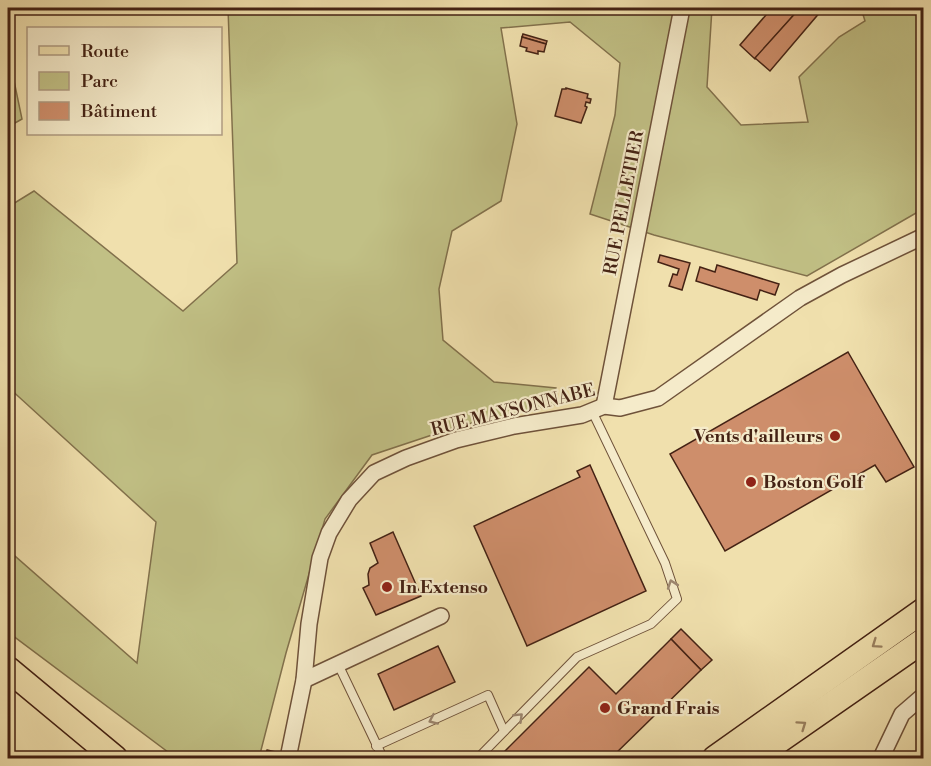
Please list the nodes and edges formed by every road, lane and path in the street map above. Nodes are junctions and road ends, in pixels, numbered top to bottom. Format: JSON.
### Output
{"nodes":[{"id":1,"x":682,"y":8,"type":"edge"},
{"id":2,"x":924,"y":236,"type":"edge"},
{"id":3,"x":598,"y":408,"type":"junction"},
{"id":4,"x":924,"y":610,"type":"edge"},
{"id":5,"x":441,"y":616,"type":"dead end"},
{"id":6,"x":924,"y":640,"type":"edge"},
{"id":7,"x":338,"y":664,"type":"junction"},
{"id":8,"x":8,"y":669,"type":"edge"},
{"id":9,"x":304,"y":680,"type":"junction"},
{"id":10,"x":924,"y":695,"type":"edge"},
{"id":11,"x":504,"y":731,"type":"junction"},
{"id":12,"x":376,"y":746,"type":"junction"},
{"id":13,"x":115,"y":759,"type":"edge"},
{"id":14,"x":288,"y":759,"type":"edge"},
{"id":15,"x":382,"y":759,"type":"edge"},
{"id":16,"x":478,"y":759,"type":"edge"},
{"id":17,"x":715,"y":759,"type":"edge"},
{"id":18,"x":754,"y":759,"type":"edge"},
{"id":19,"x":880,"y":759,"type":"edge"}],
"edges":[{"from":1,"to":3,"type":"street","name":"RUE PELLETIER"},
{"from":2,"to":3,"type":"street","name":"RUE MAYSONNABE"},
{"from":3,"to":9,"type":"street","name":"RUE MAYSONNABE"},
{"from":11,"to":3,"type":"lane","one_way":true},
{"from":4,"to":17,"type":"main road","one_way":true},
{"from":5,"to":7,"type":"street"},
{"from":18,"to":6,"type":"main road","one_way":true},
{"from":7,"to":9,"type":"street"},
{"from":7,"to":12,"type":"lane"},
{"from":8,"to":13,"type":"main road"},
{"from":9,"to":14,"type":"street","name":"RUE MAYSONNABE"},
{"from":10,"to":19,"type":"street"},
{"from":11,"to":12,"type":"lane","one_way":true},
{"from":11,"to":16,"type":"lane"},
{"from":12,"to":15,"type":"lane"}]}
